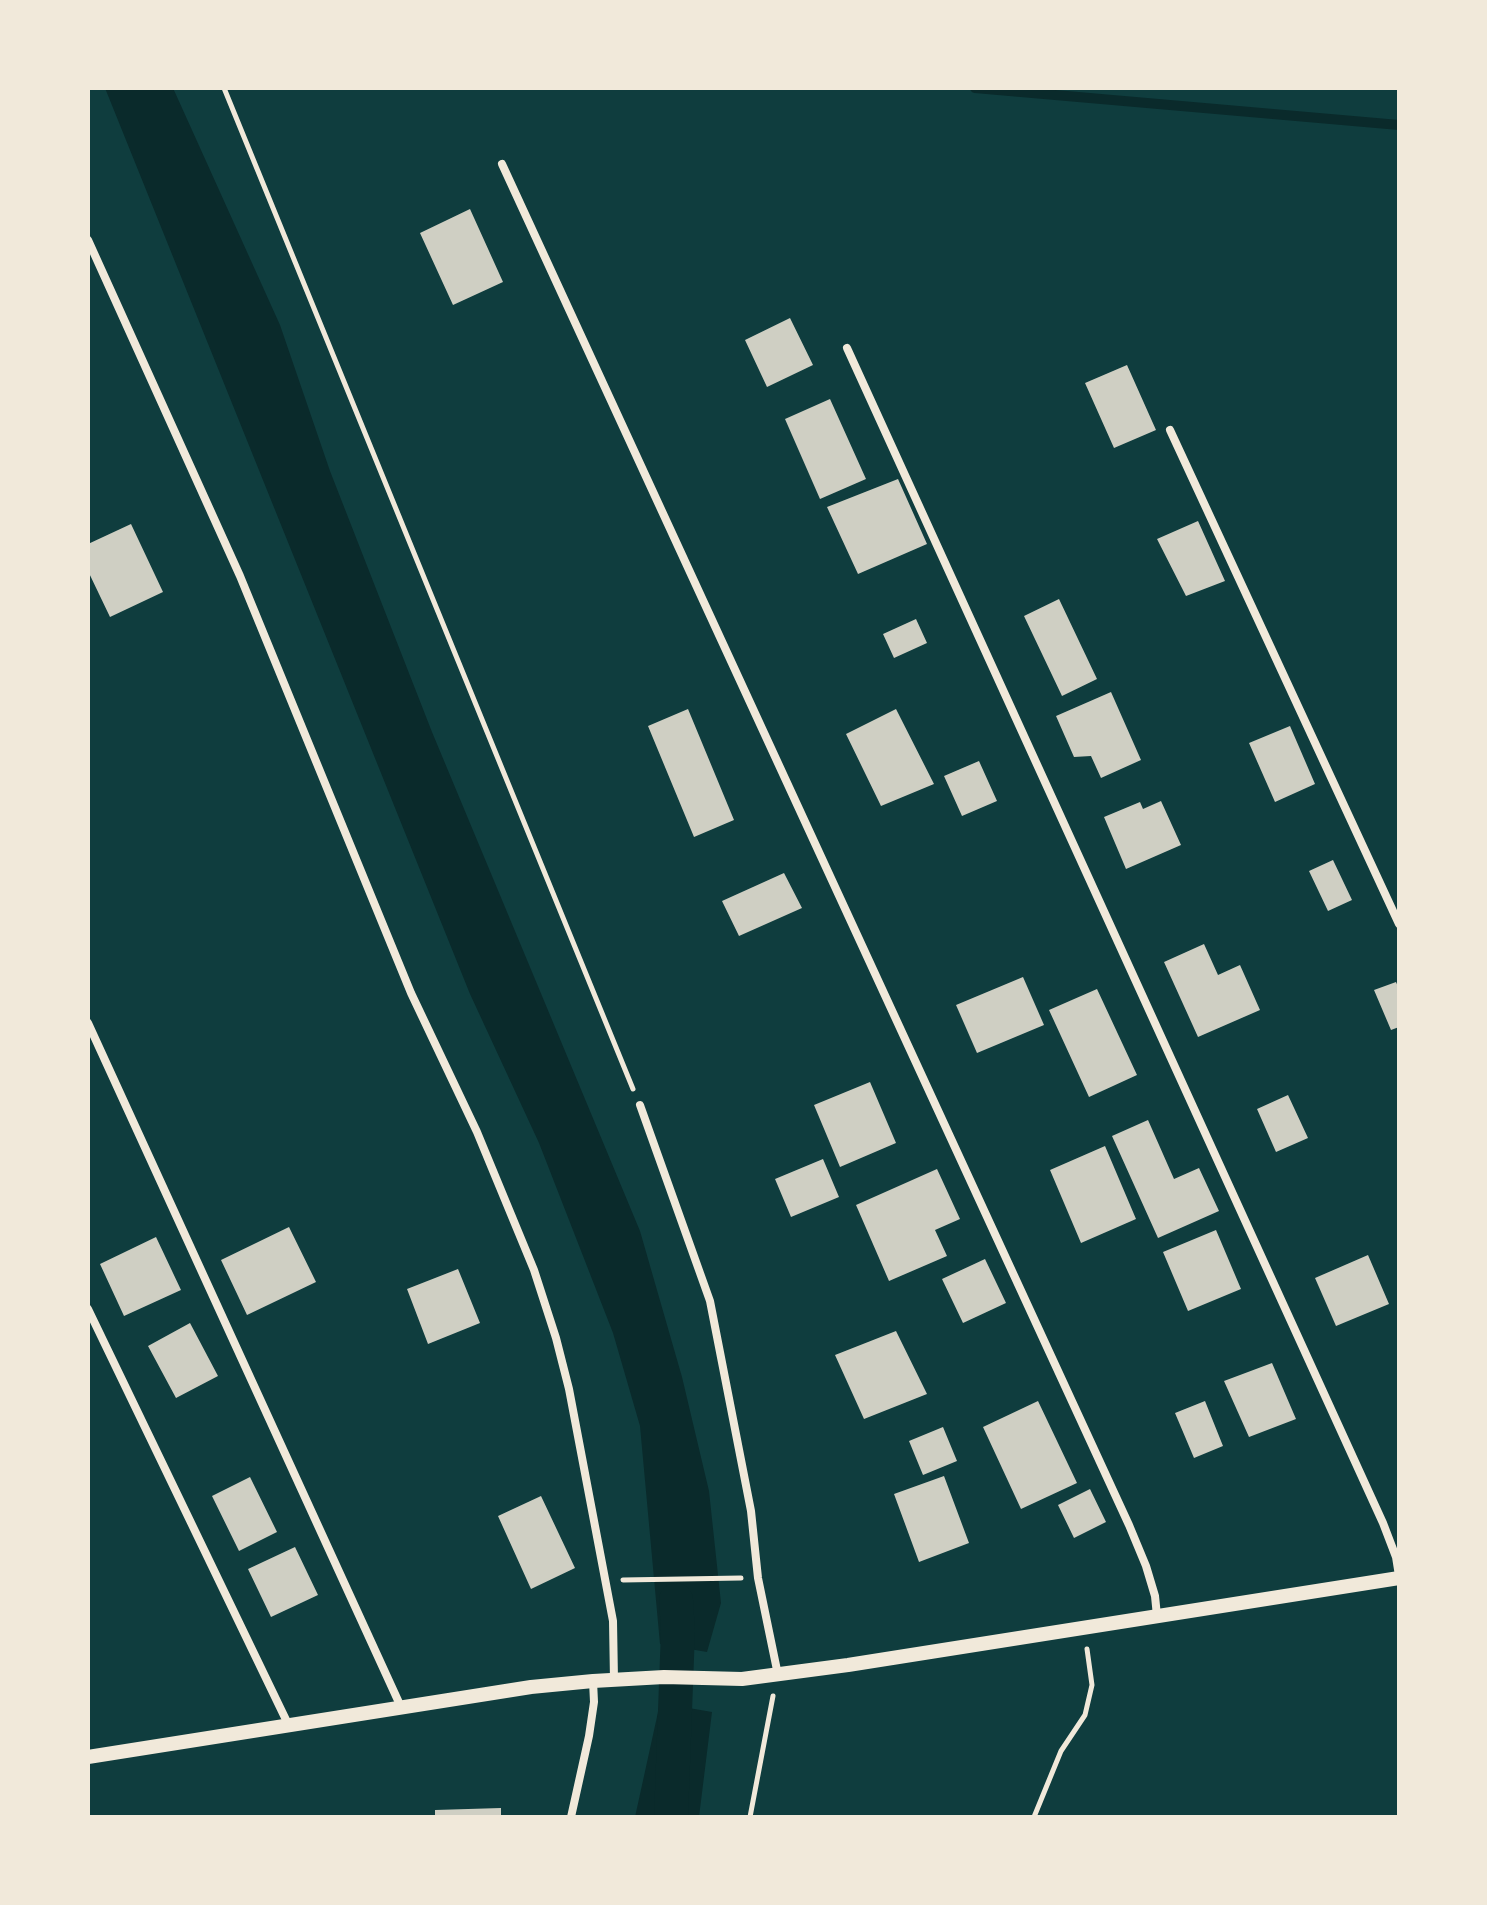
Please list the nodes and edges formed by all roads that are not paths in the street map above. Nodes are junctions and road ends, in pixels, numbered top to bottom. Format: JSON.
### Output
{"nodes":[{"id":1,"x":502,"y":164,"type":"dead end"},
{"id":2,"x":88,"y":240,"type":"edge"},
{"id":3,"x":847,"y":348,"type":"dead end"},
{"id":4,"x":1170,"y":430,"type":"dead end"},
{"id":5,"x":1399,"y":924,"type":"edge"},
{"id":6,"x":88,"y":1023,"type":"edge"},
{"id":7,"x":640,"y":1105,"type":"road end"},
{"id":8,"x":88,"y":1309,"type":"edge"},
{"id":9,"x":1399,"y":1577,"type":"edge"},
{"id":10,"x":1157,"y":1616,"type":"junction"},
{"id":11,"x":778,"y":1675,"type":"junction"},
{"id":12,"x":614,"y":1680,"type":"junction"},
{"id":13,"x":593,"y":1681,"type":"junction"},
{"id":14,"x":401,"y":1707,"type":"junction"},
{"id":15,"x":289,"y":1726,"type":"junction"},
{"id":16,"x":88,"y":1757,"type":"edge"},
{"id":17,"x":571,"y":1817,"type":"edge"}],
"edges":[{"from":1,"to":10,"type":"street"},
{"from":2,"to":12,"type":"street"},
{"from":3,"to":9,"type":"street"},
{"from":4,"to":5,"type":"street"},
{"from":6,"to":14,"type":"street"},
{"from":7,"to":11,"type":"street"},
{"from":8,"to":15,"type":"street"},
{"from":9,"to":10,"type":"street"},
{"from":10,"to":11,"type":"street"},
{"from":11,"to":12,"type":"street"},
{"from":12,"to":13,"type":"street"},
{"from":13,"to":14,"type":"street"},
{"from":13,"to":17,"type":"street"},
{"from":14,"to":15,"type":"street"},
{"from":15,"to":16,"type":"street"}]}
